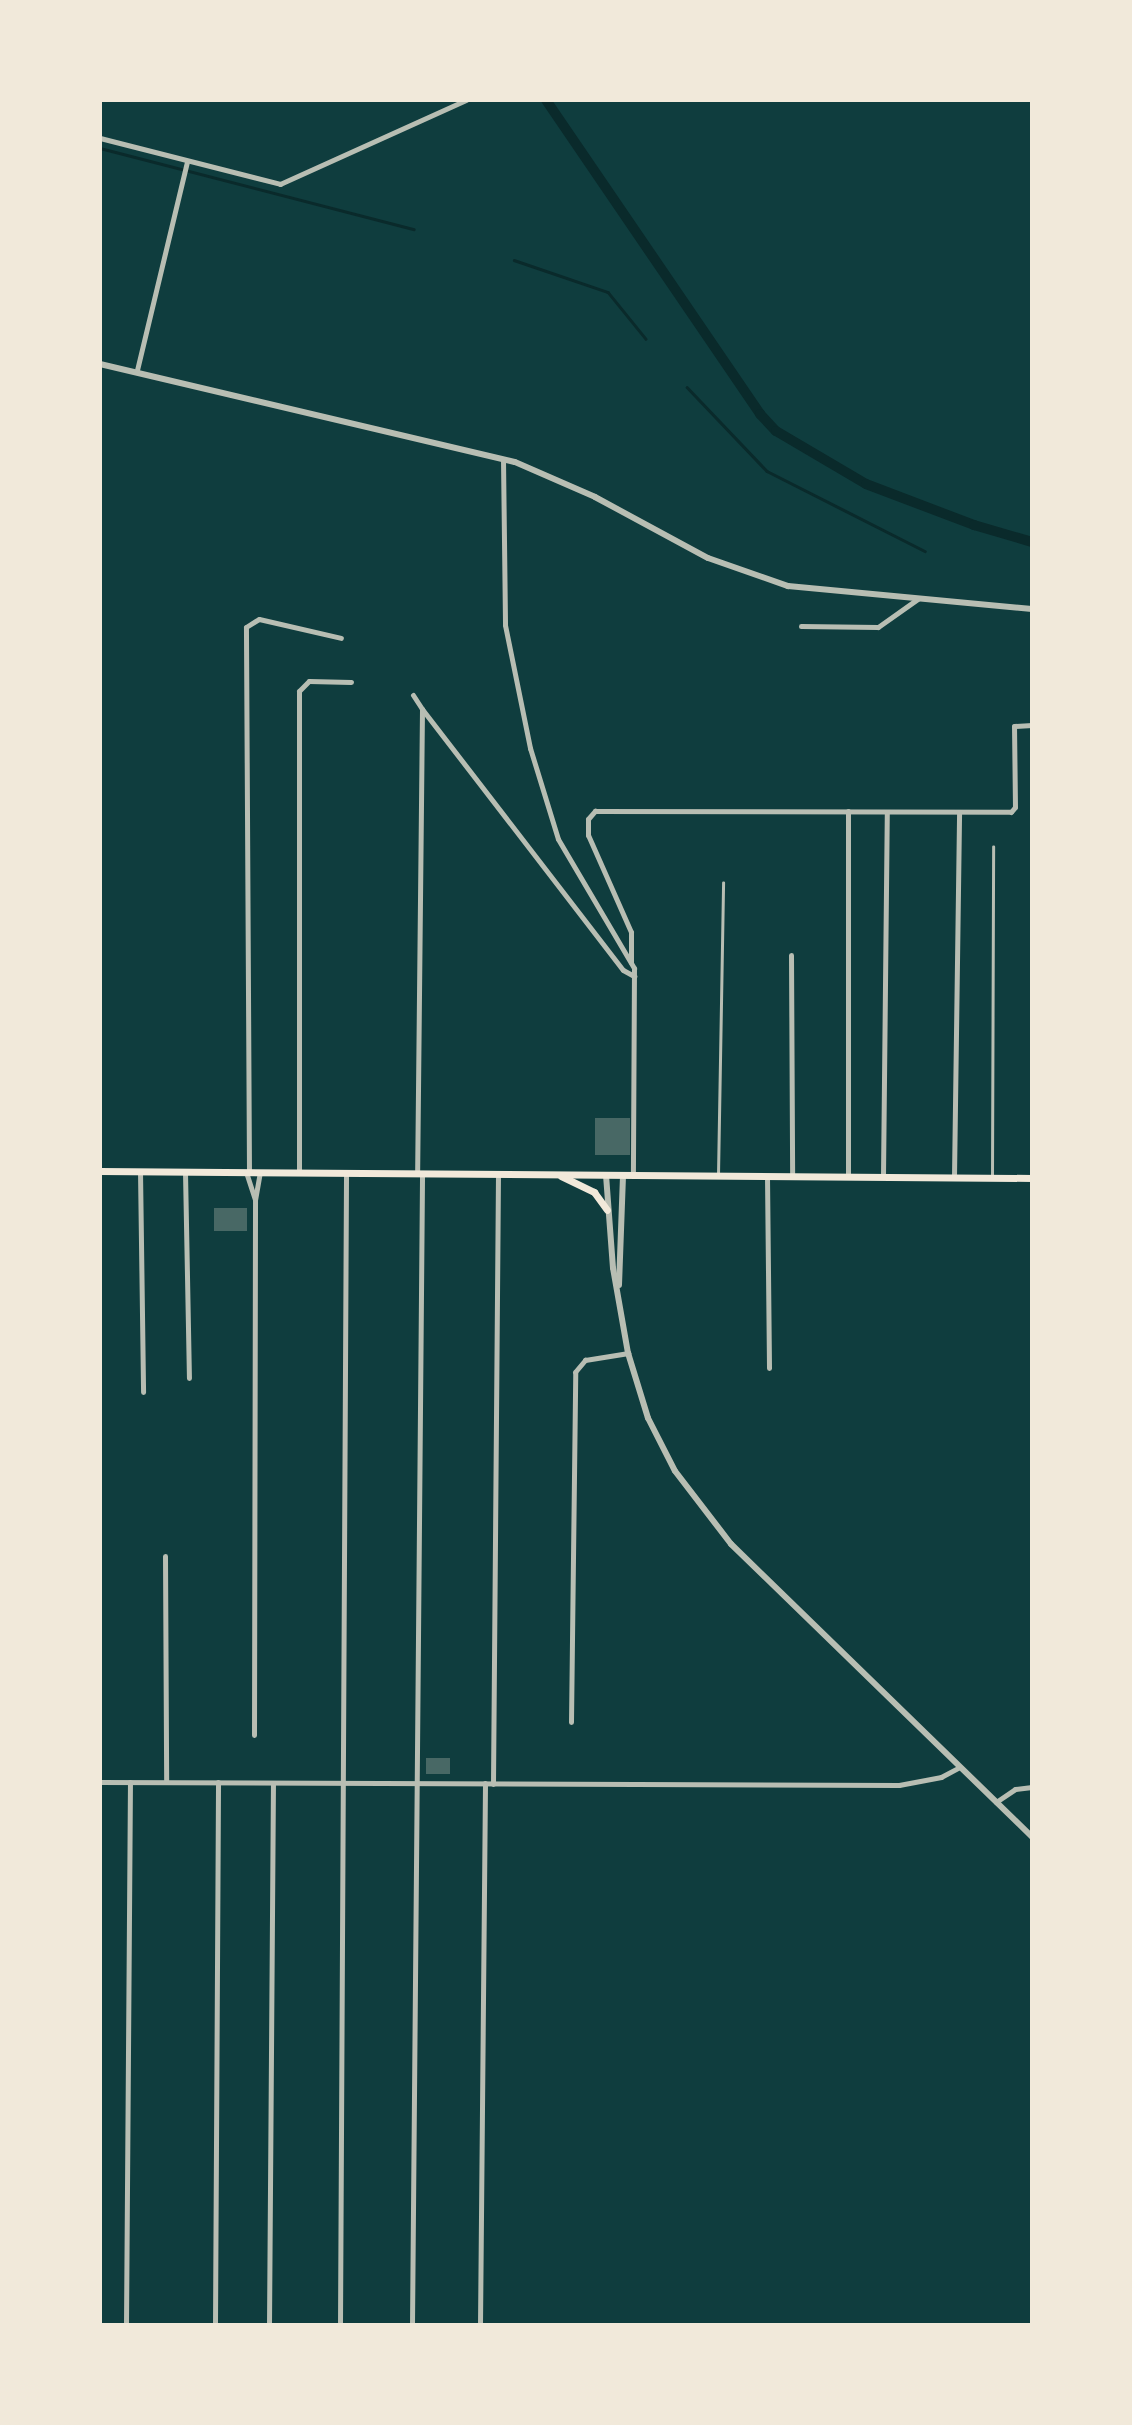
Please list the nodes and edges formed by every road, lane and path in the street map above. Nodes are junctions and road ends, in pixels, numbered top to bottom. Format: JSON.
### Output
{"nodes":[{"id":1,"x":466,"y":100,"type":"edge"},
{"id":2,"x":100,"y":138,"type":"edge"},
{"id":3,"x":186,"y":164,"type":"junction"},
{"id":4,"x":100,"y":364,"type":"edge"},
{"id":5,"x":137,"y":370,"type":"junction"},
{"id":6,"x":503,"y":459,"type":"junction"},
{"id":7,"x":919,"y":598,"type":"junction"},
{"id":8,"x":1032,"y":609,"type":"edge"},
{"id":9,"x":801,"y":626,"type":"dead end"},
{"id":10,"x":341,"y":638,"type":"dead end"},
{"id":11,"x":351,"y":682,"type":"dead end"},
{"id":12,"x":413,"y":695,"type":"dead end"},
{"id":13,"x":422,"y":709,"type":"junction"},
{"id":14,"x":1032,"y":725,"type":"edge"},
{"id":15,"x":848,"y":811,"type":"junction"},
{"id":16,"x":887,"y":811,"type":"junction"},
{"id":17,"x":959,"y":812,"type":"junction"},
{"id":18,"x":993,"y":847,"type":"dead end"},
{"id":19,"x":723,"y":883,"type":"dead end"},
{"id":20,"x":790,"y":955,"type":"dead end"},
{"id":21,"x":632,"y":962,"type":"junction"},
{"id":22,"x":634,"y":976,"type":"junction"},
{"id":23,"x":100,"y":1171,"type":"edge"},
{"id":24,"x":140,"y":1171,"type":"junction"},
{"id":25,"x":185,"y":1172,"type":"junction"},
{"id":26,"x":247,"y":1172,"type":"junction"},
{"id":27,"x":260,"y":1172,"type":"junction"},
{"id":28,"x":299,"y":1172,"type":"junction"},
{"id":29,"x":346,"y":1172,"type":"junction"},
{"id":30,"x":420,"y":1173,"type":"junction"},
{"id":31,"x":498,"y":1174,"type":"junction"},
{"id":32,"x":558,"y":1174,"type":"junction"},
{"id":33,"x":606,"y":1175,"type":"junction"},
{"id":34,"x":623,"y":1175,"type":"junction"},
{"id":35,"x":633,"y":1175,"type":"junction"},
{"id":36,"x":718,"y":1175,"type":"junction"},
{"id":37,"x":767,"y":1176,"type":"junction"},
{"id":38,"x":792,"y":1176,"type":"junction"},
{"id":39,"x":848,"y":1176,"type":"junction"},
{"id":40,"x":883,"y":1176,"type":"junction"},
{"id":41,"x":954,"y":1177,"type":"junction"},
{"id":42,"x":992,"y":1177,"type":"junction"},
{"id":43,"x":1032,"y":1178,"type":"edge"},
{"id":44,"x":255,"y":1200,"type":"junction"},
{"id":45,"x":607,"y":1210,"type":"junction"},
{"id":46,"x":618,"y":1287,"type":"junction"},
{"id":47,"x":628,"y":1353,"type":"junction"},
{"id":48,"x":769,"y":1368,"type":"dead end"},
{"id":49,"x":188,"y":1378,"type":"dead end"},
{"id":50,"x":143,"y":1392,"type":"dead end"},
{"id":51,"x":165,"y":1556,"type":"dead end"},
{"id":52,"x":571,"y":1722,"type":"dead end"},
{"id":53,"x":254,"y":1735,"type":"dead end"},
{"id":54,"x":960,"y":1766,"type":"junction"},
{"id":55,"x":100,"y":1782,"type":"edge"},
{"id":56,"x":130,"y":1782,"type":"junction"},
{"id":57,"x":166,"y":1782,"type":"junction"},
{"id":58,"x":218,"y":1782,"type":"junction"},
{"id":59,"x":273,"y":1783,"type":"junction"},
{"id":60,"x":342,"y":1783,"type":"junction"},
{"id":61,"x":485,"y":1783,"type":"junction"},
{"id":62,"x":416,"y":1784,"type":"junction"},
{"id":63,"x":493,"y":1784,"type":"junction"},
{"id":64,"x":1032,"y":1787,"type":"edge"},
{"id":65,"x":996,"y":1801,"type":"junction"},
{"id":66,"x":1032,"y":1837,"type":"edge"},
{"id":67,"x":126,"y":2325,"type":"edge"},
{"id":68,"x":215,"y":2325,"type":"edge"},
{"id":69,"x":269,"y":2325,"type":"edge"},
{"id":70,"x":340,"y":2325,"type":"edge"},
{"id":71,"x":412,"y":2325,"type":"edge"},
{"id":72,"x":480,"y":2325,"type":"edge"}],
"edges":[{"from":1,"to":3,"type":"street"},
{"from":2,"to":3,"type":"street"},
{"from":3,"to":5,"type":"street"},
{"from":4,"to":5,"type":"street"},
{"from":5,"to":6,"type":"street"},
{"from":6,"to":7,"type":"street"},
{"from":6,"to":21,"type":"street"},
{"from":7,"to":8,"type":"street"},
{"from":7,"to":9,"type":"street"},
{"from":10,"to":26,"type":"street"},
{"from":11,"to":28,"type":"street"},
{"from":12,"to":13,"type":"street"},
{"from":13,"to":22,"type":"street"},
{"from":13,"to":30,"type":"street"},
{"from":14,"to":17,"type":"street"},
{"from":15,"to":16,"type":"street"},
{"from":15,"to":21,"type":"street"},
{"from":15,"to":39,"type":"street"},
{"from":16,"to":17,"type":"street"},
{"from":16,"to":40,"type":"street"},
{"from":17,"to":41,"type":"street"},
{"from":18,"to":42,"type":"lane"},
{"from":19,"to":36,"type":"lane"},
{"from":20,"to":38,"type":"street"},
{"from":21,"to":22,"type":"street"},
{"from":22,"to":35,"type":"street"},
{"from":23,"to":24,"type":"main road"},
{"from":24,"to":25,"type":"main road"},
{"from":24,"to":50,"type":"street"},
{"from":25,"to":26,"type":"main road"},
{"from":25,"to":49,"type":"street"},
{"from":26,"to":27,"type":"main road"},
{"from":26,"to":44,"type":"street"},
{"from":27,"to":28,"type":"main road"},
{"from":27,"to":44,"type":"street"},
{"from":28,"to":29,"type":"main road"},
{"from":29,"to":30,"type":"main road"},
{"from":29,"to":60,"type":"street"},
{"from":30,"to":31,"type":"main road"},
{"from":30,"to":62,"type":"street"},
{"from":31,"to":32,"type":"main road"},
{"from":31,"to":63,"type":"street"},
{"from":32,"to":33,"type":"main road"},
{"from":32,"to":45,"type":"main road"},
{"from":33,"to":34,"type":"main road"},
{"from":33,"to":45,"type":"street"},
{"from":34,"to":35,"type":"main road"},
{"from":34,"to":46,"type":"street"},
{"from":35,"to":36,"type":"main road"},
{"from":36,"to":37,"type":"main road"},
{"from":37,"to":38,"type":"main road"},
{"from":37,"to":48,"type":"street"},
{"from":38,"to":39,"type":"main road"},
{"from":39,"to":40,"type":"main road"},
{"from":40,"to":41,"type":"main road"},
{"from":41,"to":42,"type":"main road"},
{"from":42,"to":43,"type":"main road"},
{"from":44,"to":53,"type":"street"},
{"from":45,"to":46,"type":"street"},
{"from":46,"to":47,"type":"street"},
{"from":47,"to":52,"type":"street"},
{"from":47,"to":54,"type":"street"},
{"from":51,"to":57,"type":"street"},
{"from":54,"to":63,"type":"street"},
{"from":54,"to":65,"type":"street"},
{"from":55,"to":56,"type":"street"},
{"from":56,"to":57,"type":"street"},
{"from":56,"to":67,"type":"street"},
{"from":57,"to":58,"type":"street"},
{"from":58,"to":59,"type":"street"},
{"from":58,"to":68,"type":"street"},
{"from":59,"to":60,"type":"street"},
{"from":59,"to":69,"type":"street"},
{"from":60,"to":62,"type":"street"},
{"from":60,"to":70,"type":"street"},
{"from":61,"to":62,"type":"street"},
{"from":61,"to":63,"type":"street"},
{"from":61,"to":72,"type":"street"},
{"from":62,"to":71,"type":"street"},
{"from":64,"to":65,"type":"street"},
{"from":65,"to":66,"type":"street"}]}
